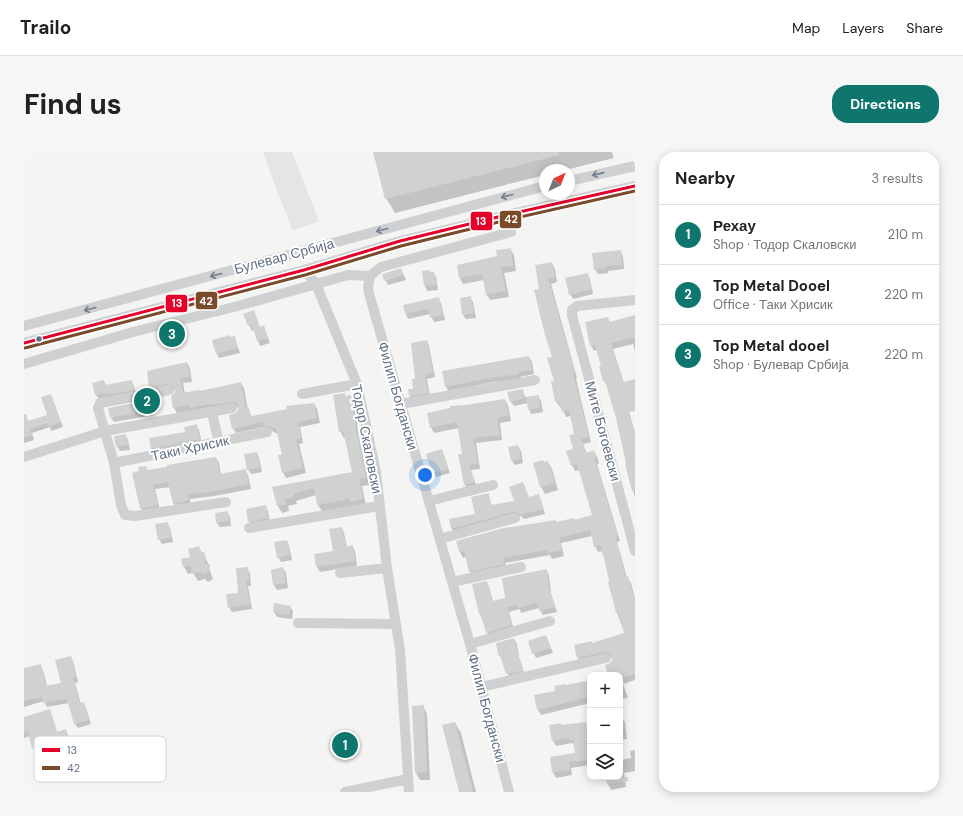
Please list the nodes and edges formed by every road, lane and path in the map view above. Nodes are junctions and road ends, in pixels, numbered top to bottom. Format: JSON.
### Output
{"nodes":[{"id":1,"x":635,"y":166,"type":"edge"},
{"id":2,"x":575,"y":180,"type":"edge"},
{"id":3,"x":635,"y":186,"type":"edge"},
{"id":4,"x":539,"y":188,"type":"edge"},
{"id":5,"x":506,"y":215,"type":"junction"},
{"id":6,"x":304,"y":270,"type":"junction"},
{"id":7,"x":370,"y":276,"type":"junction"},
{"id":8,"x":316,"y":284,"type":"junction"},
{"id":9,"x":635,"y":300,"type":"edge"},
{"id":10,"x":24,"y":326,"type":"edge"},
{"id":11,"x":24,"y":343,"type":"edge"},
{"id":12,"x":24,"y":364,"type":"edge"},
{"id":13,"x":535,"y":380,"type":"dead end"},
{"id":14,"x":357,"y":384,"type":"junction"},
{"id":15,"x":169,"y":390,"type":"dead end"},
{"id":16,"x":302,"y":394,"type":"dead end"},
{"id":17,"x":400,"y":404,"type":"junction"},
{"id":18,"x":232,"y":408,"type":"dead end"},
{"id":19,"x":212,"y":413,"type":"junction"},
{"id":20,"x":104,"y":431,"type":"junction"},
{"id":21,"x":267,"y":432,"type":"dead end"},
{"id":22,"x":219,"y":443,"type":"junction"},
{"id":23,"x":24,"y":457,"type":"edge"},
{"id":24,"x":114,"y":463,"type":"junction"},
{"id":25,"x":493,"y":485,"type":"dead end"},
{"id":26,"x":429,"y":501,"type":"junction"},
{"id":27,"x":226,"y":502,"type":"dead end"},
{"id":28,"x":379,"y":506,"type":"junction"},
{"id":29,"x":515,"y":518,"type":"dead end"},
{"id":30,"x":249,"y":528,"type":"dead end"},
{"id":31,"x":440,"y":539,"type":"junction"},
{"id":32,"x":635,"y":552,"type":"edge"},
{"id":33,"x":521,"y":567,"type":"dead end"},
{"id":34,"x":387,"y":568,"type":"junction"},
{"id":35,"x":340,"y":573,"type":"dead end"},
{"id":36,"x":452,"y":582,"type":"junction"},
{"id":37,"x":550,"y":621,"type":"dead end"},
{"id":38,"x":298,"y":623,"type":"dead end"},
{"id":39,"x":396,"y":624,"type":"junction"},
{"id":40,"x":470,"y":644,"type":"junction"},
{"id":41,"x":606,"y":658,"type":"dead end"},
{"id":42,"x":481,"y":688,"type":"junction"},
{"id":43,"x":408,"y":779,"type":"junction"},
{"id":44,"x":345,"y":792,"type":"edge"},
{"id":45,"x":409,"y":792,"type":"edge"},
{"id":46,"x":509,"y":792,"type":"edge"}],
"edges":[{"from":1,"to":2,"type":"street","one_way":true},
{"from":3,"to":5,"type":"street","name":"Булевар Србија"},
{"from":4,"to":10,"type":"street","name":"Булевар Србија","one_way":true},
{"from":5,"to":6,"type":"street","name":"Булевар Србија"},
{"from":5,"to":7,"type":"street"},
{"from":6,"to":8,"type":"street","name":"Тодор Скаловски"},
{"from":6,"to":11,"type":"street","name":"Булевар Србија"},
{"from":7,"to":8,"type":"street"},
{"from":7,"to":17,"type":"street","name":"Филип Богдански"},
{"from":8,"to":12,"type":"street"},
{"from":8,"to":14,"type":"street","name":"Тодор Скаловски"},
{"from":9,"to":32,"type":"street","name":"Мите Богоевски"},
{"from":13,"to":17,"type":"street"},
{"from":14,"to":16,"type":"street"},
{"from":14,"to":28,"type":"street","name":"Тодор Скаловски"},
{"from":15,"to":20,"type":"street"},
{"from":17,"to":26,"type":"street","name":"Филип Богдански"},
{"from":18,"to":19,"type":"street"},
{"from":19,"to":20,"type":"street"},
{"from":19,"to":22,"type":"street"},
{"from":20,"to":23,"type":"street"},
{"from":20,"to":24,"type":"street"},
{"from":21,"to":22,"type":"street","name":"Таки Хрисик"},
{"from":22,"to":24,"type":"street","name":"Таки Хрисик"},
{"from":24,"to":27,"type":"street"},
{"from":25,"to":26,"type":"street"},
{"from":26,"to":31,"type":"street","name":"Филип Богдански"},
{"from":28,"to":30,"type":"street","name":"Тодор Скаловски"},
{"from":28,"to":34,"type":"street","name":"Тодор Скаловски"},
{"from":29,"to":31,"type":"street"},
{"from":31,"to":36,"type":"street","name":"Филип Богдански"},
{"from":33,"to":36,"type":"street"},
{"from":34,"to":35,"type":"street"},
{"from":34,"to":39,"type":"street","name":"Тодор Скаловски"},
{"from":36,"to":40,"type":"street","name":"Филип Богдански"},
{"from":37,"to":40,"type":"street"},
{"from":38,"to":39,"type":"street"},
{"from":39,"to":43,"type":"street","name":"Тодор Скаловски"},
{"from":40,"to":42,"type":"street","name":"Филип Богдански"},
{"from":41,"to":42,"type":"street"},
{"from":42,"to":46,"type":"street","name":"Филип Богдански"},
{"from":43,"to":44,"type":"street"},
{"from":43,"to":45,"type":"street","name":"Тодор Скаловски"}]}
